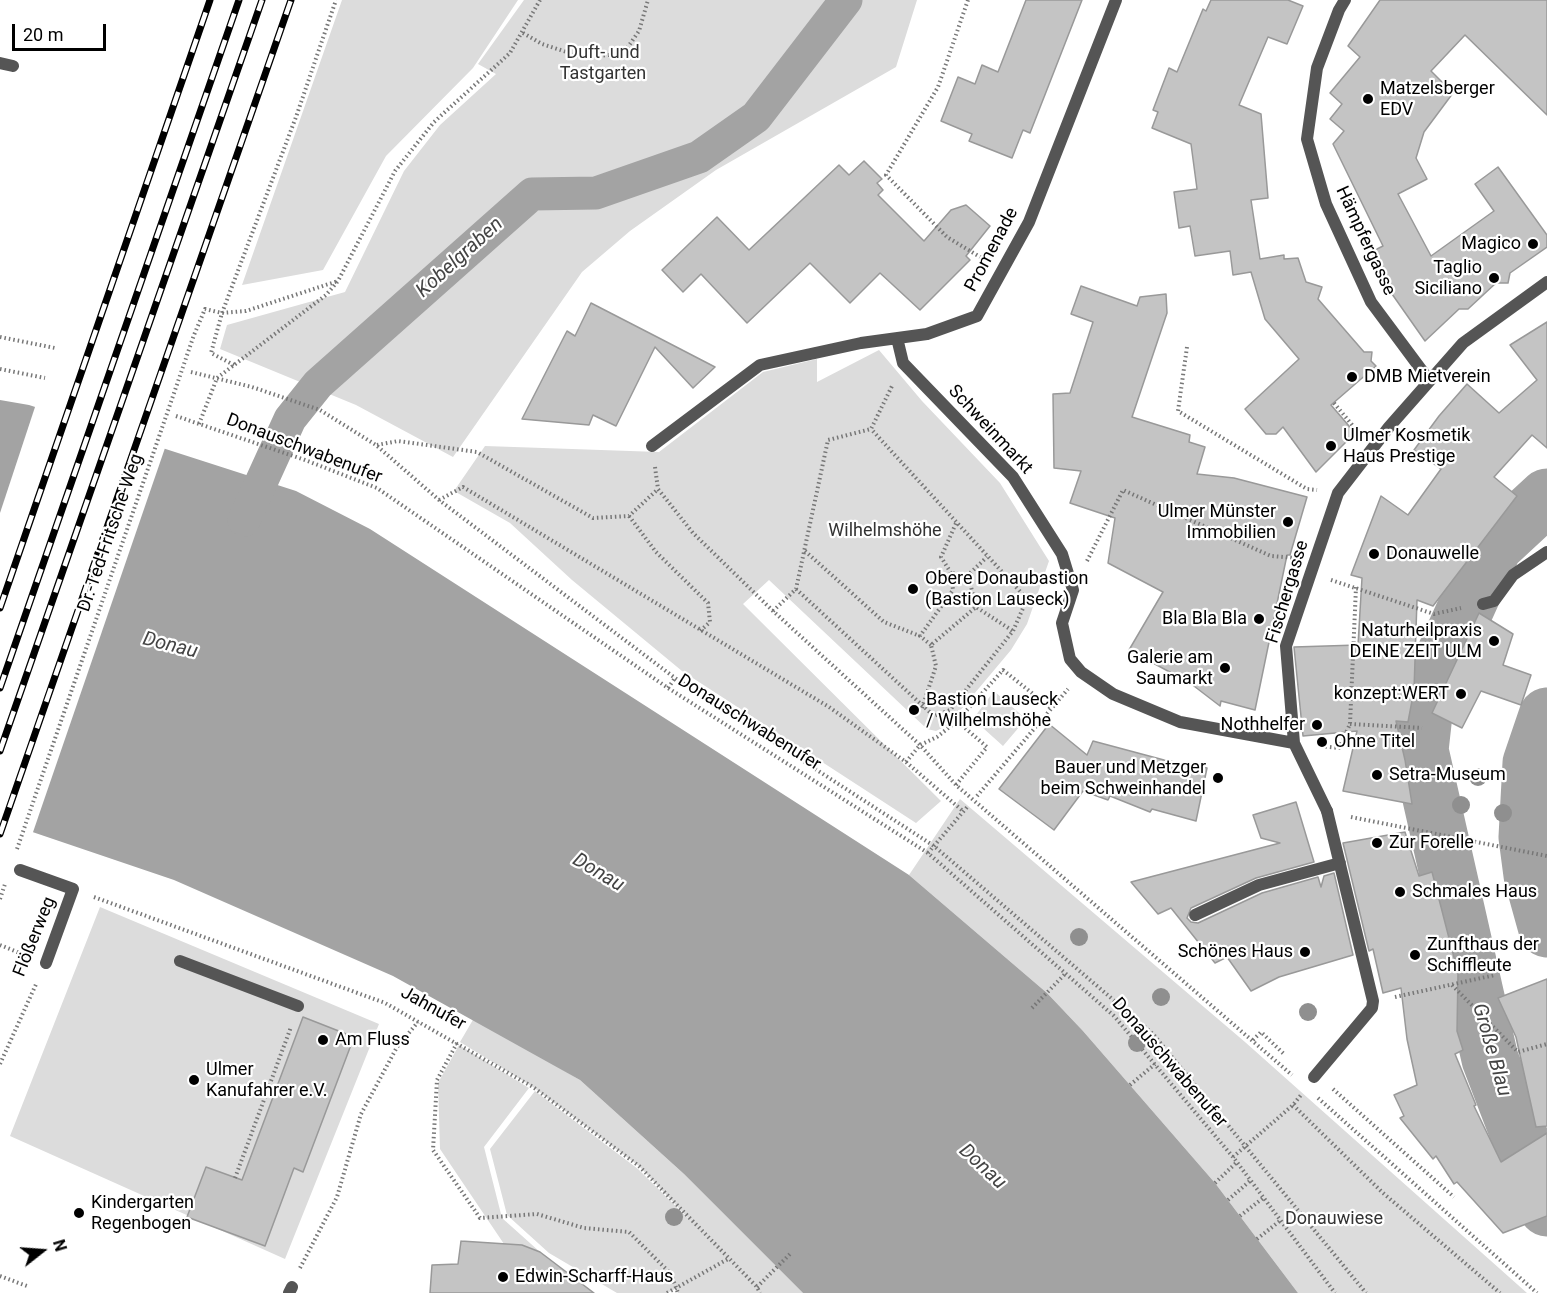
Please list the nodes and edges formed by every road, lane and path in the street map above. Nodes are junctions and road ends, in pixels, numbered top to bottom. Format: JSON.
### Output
{"nodes":[{"id":1,"x":336,"y":0,"type":"edge"},
{"id":2,"x":540,"y":0,"type":"edge"},
{"id":3,"x":648,"y":0,"type":"edge"},
{"id":4,"x":968,"y":0,"type":"edge"},
{"id":5,"x":1116,"y":0,"type":"edge"},
{"id":6,"x":1345,"y":0,"type":"edge"},
{"id":7,"x":523,"y":33,"type":"junction"},
{"id":8,"x":0,"y":63,"type":"edge"},
{"id":9,"x":13,"y":66,"type":"dead end"},
{"id":10,"x":1003,"y":272,"type":"junction"},
{"id":11,"x":338,"y":282,"type":"junction"},
{"id":12,"x":1547,"y":282,"type":"edge"},
{"id":13,"x":222,"y":313,"type":"junction"},
{"id":14,"x":0,"y":337,"type":"edge"},
{"id":15,"x":897,"y":338,"type":"junction"},
{"id":16,"x":1187,"y":347,"type":"dead end"},
{"id":17,"x":55,"y":348,"type":"dead end"},
{"id":18,"x":903,"y":363,"type":"junction"},
{"id":19,"x":234,"y":365,"type":"junction"},
{"id":20,"x":0,"y":369,"type":"edge"},
{"id":21,"x":190,"y":372,"type":"dead end"},
{"id":22,"x":45,"y":378,"type":"dead end"},
{"id":23,"x":217,"y":378,"type":"junction"},
{"id":24,"x":1430,"y":380,"type":"junction"},
{"id":25,"x":1334,"y":403,"type":"dead end"},
{"id":26,"x":176,"y":416,"type":"dead end"},
{"id":27,"x":199,"y":424,"type":"junction"},
{"id":28,"x":871,"y":429,"type":"junction"},
{"id":29,"x":376,"y":445,"type":"junction"},
{"id":30,"x":652,"y":446,"type":"dead end"},
{"id":31,"x":1372,"y":449,"type":"junction"},
{"id":32,"x":1338,"y":493,"type":"junction"},
{"id":33,"x":439,"y":500,"type":"junction"},
{"id":34,"x":629,"y":516,"type":"junction"},
{"id":35,"x":957,"y":521,"type":"junction"},
{"id":36,"x":804,"y":551,"type":"junction"},
{"id":37,"x":1547,"y":552,"type":"edge"},
{"id":38,"x":987,"y":557,"type":"junction"},
{"id":39,"x":1317,"y":559,"type":"junction"},
{"id":40,"x":951,"y":573,"type":"junction"},
{"id":41,"x":1312,"y":574,"type":"junction"},
{"id":42,"x":968,"y":575,"type":"junction"},
{"id":43,"x":1356,"y":587,"type":"junction"},
{"id":44,"x":796,"y":589,"type":"junction"},
{"id":45,"x":1073,"y":590,"type":"junction"},
{"id":46,"x":1483,"y":604,"type":"dead end"},
{"id":47,"x":976,"y":607,"type":"junction"},
{"id":48,"x":772,"y":610,"type":"junction"},
{"id":49,"x":1444,"y":612,"type":"dead end"},
{"id":50,"x":1013,"y":630,"type":"junction"},
{"id":51,"x":700,"y":631,"type":"junction"},
{"id":52,"x":920,"y":636,"type":"junction"},
{"id":53,"x":931,"y":645,"type":"junction"},
{"id":54,"x":1081,"y":672,"type":"junction"},
{"id":55,"x":675,"y":678,"type":"junction"},
{"id":56,"x":668,"y":688,"type":"junction"},
{"id":57,"x":922,"y":708,"type":"junction"},
{"id":58,"x":1052,"y":709,"type":"junction"},
{"id":59,"x":957,"y":721,"type":"junction"},
{"id":60,"x":1350,"y":724,"type":"junction"},
{"id":61,"x":1422,"y":728,"type":"dead end"},
{"id":62,"x":1294,"y":743,"type":"junction"},
{"id":63,"x":920,"y":745,"type":"junction"},
{"id":64,"x":906,"y":762,"type":"junction"},
{"id":65,"x":956,"y":785,"type":"junction"},
{"id":66,"x":977,"y":796,"type":"dead end"},
{"id":67,"x":968,"y":806,"type":"dead end"},
{"id":68,"x":1327,"y":811,"type":"junction"},
{"id":69,"x":964,"y":812,"type":"junction"},
{"id":70,"x":934,"y":846,"type":"junction"},
{"id":71,"x":928,"y":853,"type":"junction"},
{"id":72,"x":15,"y":854,"type":"dead end"},
{"id":73,"x":1547,"y":856,"type":"edge"},
{"id":74,"x":1340,"y":863,"type":"junction"},
{"id":75,"x":20,"y":870,"type":"dead end"},
{"id":76,"x":8,"y":876,"type":"dead end"},
{"id":77,"x":73,"y":889,"type":"junction"},
{"id":78,"x":0,"y":898,"type":"edge"},
{"id":79,"x":1195,"y":915,"type":"dead end"},
{"id":80,"x":180,"y":961,"type":"dead end"},
{"id":81,"x":46,"y":963,"type":"joint"},
{"id":82,"x":1065,"y":974,"type":"junction"},
{"id":83,"x":1495,"y":975,"type":"dead end"},
{"id":84,"x":318,"y":979,"type":"junction"},
{"id":85,"x":1452,"y":985,"type":"junction"},
{"id":86,"x":1373,"y":1001,"type":"junction"},
{"id":87,"x":298,"y":1006,"type":"junction"},
{"id":88,"x":1032,"y":1008,"type":"dead end"},
{"id":89,"x":418,"y":1022,"type":"junction"},
{"id":90,"x":1253,"y":1040,"type":"junction"},
{"id":91,"x":456,"y":1043,"type":"junction"},
{"id":92,"x":1547,"y":1044,"type":"edge"},
{"id":93,"x":1285,"y":1054,"type":"dead end"},
{"id":94,"x":0,"y":1064,"type":"edge"},
{"id":95,"x":1155,"y":1064,"type":"junction"},
{"id":96,"x":1292,"y":1075,"type":"dead end"},
{"id":97,"x":1315,"y":1076,"type":"junction"},
{"id":98,"x":1130,"y":1085,"type":"dead end"},
{"id":99,"x":1315,"y":1095,"type":"dead end"},
{"id":100,"x":1293,"y":1106,"type":"junction"},
{"id":101,"x":1246,"y":1147,"type":"junction"},
{"id":102,"x":1233,"y":1157,"type":"junction"},
{"id":103,"x":1237,"y":1162,"type":"junction"},
{"id":104,"x":235,"y":1178,"type":"dead end"},
{"id":105,"x":1251,"y":1180,"type":"junction"},
{"id":106,"x":1215,"y":1183,"type":"dead end"},
{"id":107,"x":1454,"y":1197,"type":"dead end"},
{"id":108,"x":1263,"y":1198,"type":"junction"},
{"id":109,"x":1228,"y":1200,"type":"dead end"},
{"id":110,"x":1240,"y":1216,"type":"dead end"},
{"id":111,"x":1281,"y":1220,"type":"junction"},
{"id":112,"x":1257,"y":1239,"type":"dead end"},
{"id":113,"x":792,"y":1252,"type":"dead end"},
{"id":114,"x":728,"y":1259,"type":"junction"},
{"id":115,"x":0,"y":1276,"type":"edge"},
{"id":116,"x":27,"y":1286,"type":"dead end"},
{"id":117,"x":757,"y":1287,"type":"junction"},
{"id":118,"x":290,"y":1290,"type":"edge"},
{"id":119,"x":677,"y":1291,"type":"edge"},
{"id":120,"x":667,"y":1293,"type":"edge"},
{"id":121,"x":760,"y":1293,"type":"edge"},
{"id":122,"x":1335,"y":1293,"type":"edge"},
{"id":123,"x":1366,"y":1293,"type":"edge"},
{"id":124,"x":1500,"y":1293,"type":"edge"},
{"id":125,"x":1537,"y":1293,"type":"edge"}],
"edges":[{"from":1,"to":13,"type":"path"},
{"from":2,"to":7,"type":"path"},
{"from":3,"to":7,"type":"path"},
{"from":4,"to":10,"type":"path"},
{"from":5,"to":10,"type":"street","name":"Promenade"},
{"from":6,"to":24,"type":"street","name":"Hämpfergasse"},
{"from":7,"to":11,"type":"path"},
{"from":8,"to":9,"type":"street"},
{"from":10,"to":15,"type":"street","name":"Promenade"},
{"from":11,"to":13,"type":"path","name":"Dr.-Ted-Fritsche-Weg"},
{"from":11,"to":19,"type":"path"},
{"from":12,"to":24,"type":"street","name":"Fischergasse"},
{"from":13,"to":19,"type":"path"},
{"from":13,"to":72,"type":"path","name":"Dr.-Ted-Fritsche-Weg"},
{"from":14,"to":17,"type":"path"},
{"from":15,"to":18,"type":"street"},
{"from":15,"to":30,"type":"street","name":"Promenade"},
{"from":16,"to":32,"type":"path"},
{"from":18,"to":28,"type":"path"},
{"from":18,"to":45,"type":"street","name":"Schweinmarkt"},
{"from":19,"to":23,"type":"path"},
{"from":20,"to":22,"type":"path"},
{"from":21,"to":23,"type":"path"},
{"from":23,"to":27,"type":"path"},
{"from":23,"to":29,"type":"path"},
{"from":24,"to":31,"type":"street","name":"Fischergasse"},
{"from":25,"to":31,"type":"path"},
{"from":26,"to":27,"type":"path","name":"Donauschwabenufer"},
{"from":27,"to":56,"type":"path","name":"Donauschwabenufer"},
{"from":28,"to":35,"type":"path"},
{"from":28,"to":36,"type":"path"},
{"from":29,"to":33,"type":"path"},
{"from":29,"to":34,"type":"path"},
{"from":31,"to":32,"type":"street","name":"Fischergasse"},
{"from":32,"to":39,"type":"street","name":"Fischergasse"},
{"from":33,"to":51,"type":"path"},
{"from":33,"to":55,"type":"path"},
{"from":34,"to":48,"type":"path"},
{"from":34,"to":51,"type":"path"},
{"from":35,"to":38,"type":"path"},
{"from":35,"to":40,"type":"path"},
{"from":36,"to":44,"type":"path"},
{"from":36,"to":52,"type":"path"},
{"from":37,"to":46,"type":"street"},
{"from":38,"to":42,"type":"path"},
{"from":38,"to":50,"type":"path"},
{"from":39,"to":41,"type":"street","name":"Fischergasse"},
{"from":39,"to":45,"type":"path"},
{"from":40,"to":42,"type":"path"},
{"from":40,"to":52,"type":"path"},
{"from":41,"to":43,"type":"path"},
{"from":41,"to":62,"type":"street","name":"Fischergasse"},
{"from":42,"to":47,"type":"path"},
{"from":43,"to":49,"type":"path"},
{"from":43,"to":60,"type":"path"},
{"from":44,"to":48,"type":"path"},
{"from":44,"to":57,"type":"path"},
{"from":45,"to":54,"type":"street"},
{"from":47,"to":50,"type":"path"},
{"from":47,"to":53,"type":"path"},
{"from":48,"to":63,"type":"path"},
{"from":50,"to":57,"type":"path"},
{"from":51,"to":64,"type":"path"},
{"from":52,"to":53,"type":"path"},
{"from":53,"to":57,"type":"path"},
{"from":54,"to":58,"type":"path"},
{"from":54,"to":62,"type":"street"},
{"from":55,"to":56,"type":"path"},
{"from":55,"to":70,"type":"path"},
{"from":56,"to":71,"type":"path","name":"Donauschwabenufer"},
{"from":58,"to":59,"type":"path"},
{"from":58,"to":66,"type":"path"},
{"from":59,"to":63,"type":"path"},
{"from":59,"to":65,"type":"path"},
{"from":60,"to":61,"type":"path"},
{"from":60,"to":62,"type":"path"},
{"from":62,"to":68,"type":"street","name":"Fischergasse"},
{"from":63,"to":64,"type":"path"},
{"from":63,"to":65,"type":"path"},
{"from":64,"to":69,"type":"path"},
{"from":65,"to":90,"type":"path"},
{"from":67,"to":69,"type":"path"},
{"from":68,"to":73,"type":"path"},
{"from":68,"to":74,"type":"street","name":"Fischergasse"},
{"from":69,"to":70,"type":"path"},
{"from":70,"to":71,"type":"path"},
{"from":70,"to":101,"type":"path"},
{"from":71,"to":82,"type":"path","name":"Donauschwabenufer"},
{"from":74,"to":79,"type":"street"},
{"from":74,"to":86,"type":"street","name":"Fischergasse"},
{"from":75,"to":77,"type":"street"},
{"from":76,"to":78,"type":"path"},
{"from":77,"to":81,"type":"street","name":"Flößerweg"},
{"from":77,"to":84,"type":"path","name":"Jahnufer"},
{"from":80,"to":87,"type":"street"},
{"from":81,"to":94,"type":"path","name":"Flößerweg"},
{"from":82,"to":88,"type":"path"},
{"from":82,"to":95,"type":"path","name":"Donauschwabenufer"},
{"from":83,"to":85,"type":"path"},
{"from":84,"to":87,"type":"path"},
{"from":84,"to":89,"type":"path","name":"Jahnufer"},
{"from":85,"to":86,"type":"path"},
{"from":85,"to":92,"type":"path"},
{"from":86,"to":97,"type":"street"},
{"from":87,"to":104,"type":"path"},
{"from":89,"to":91,"type":"path","name":"Jahnufer"},
{"from":89,"to":118,"type":"path"},
{"from":90,"to":93,"type":"path"},
{"from":90,"to":96,"type":"path"},
{"from":91,"to":114,"type":"path","name":"Jahnufer"},
{"from":91,"to":119,"type":"path"},
{"from":95,"to":98,"type":"path"},
{"from":95,"to":102,"type":"path","name":"Donauschwabenufer"},
{"from":97,"to":100,"type":"path"},
{"from":97,"to":107,"type":"path"},
{"from":99,"to":125,"type":"path"},
{"from":100,"to":101,"type":"path"},
{"from":100,"to":124,"type":"path"},
{"from":101,"to":102,"type":"path"},
{"from":101,"to":123,"type":"path"},
{"from":102,"to":103,"type":"path","name":"Donauschwabenufer"},
{"from":103,"to":105,"type":"path","name":"Donauschwabenufer"},
{"from":103,"to":106,"type":"path"},
{"from":105,"to":108,"type":"path","name":"Donauschwabenufer"},
{"from":105,"to":109,"type":"path"},
{"from":108,"to":110,"type":"path"},
{"from":108,"to":111,"type":"path","name":"Donauschwabenufer"},
{"from":111,"to":112,"type":"path"},
{"from":111,"to":122,"type":"path","name":"Donauschwabenufer"},
{"from":113,"to":117,"type":"path"},
{"from":114,"to":117,"type":"path","name":"Jahnufer"},
{"from":114,"to":119,"type":"path"},
{"from":115,"to":116,"type":"path"},
{"from":117,"to":121,"type":"path","name":"Jahnufer"},
{"from":119,"to":120,"type":"path"}]}
